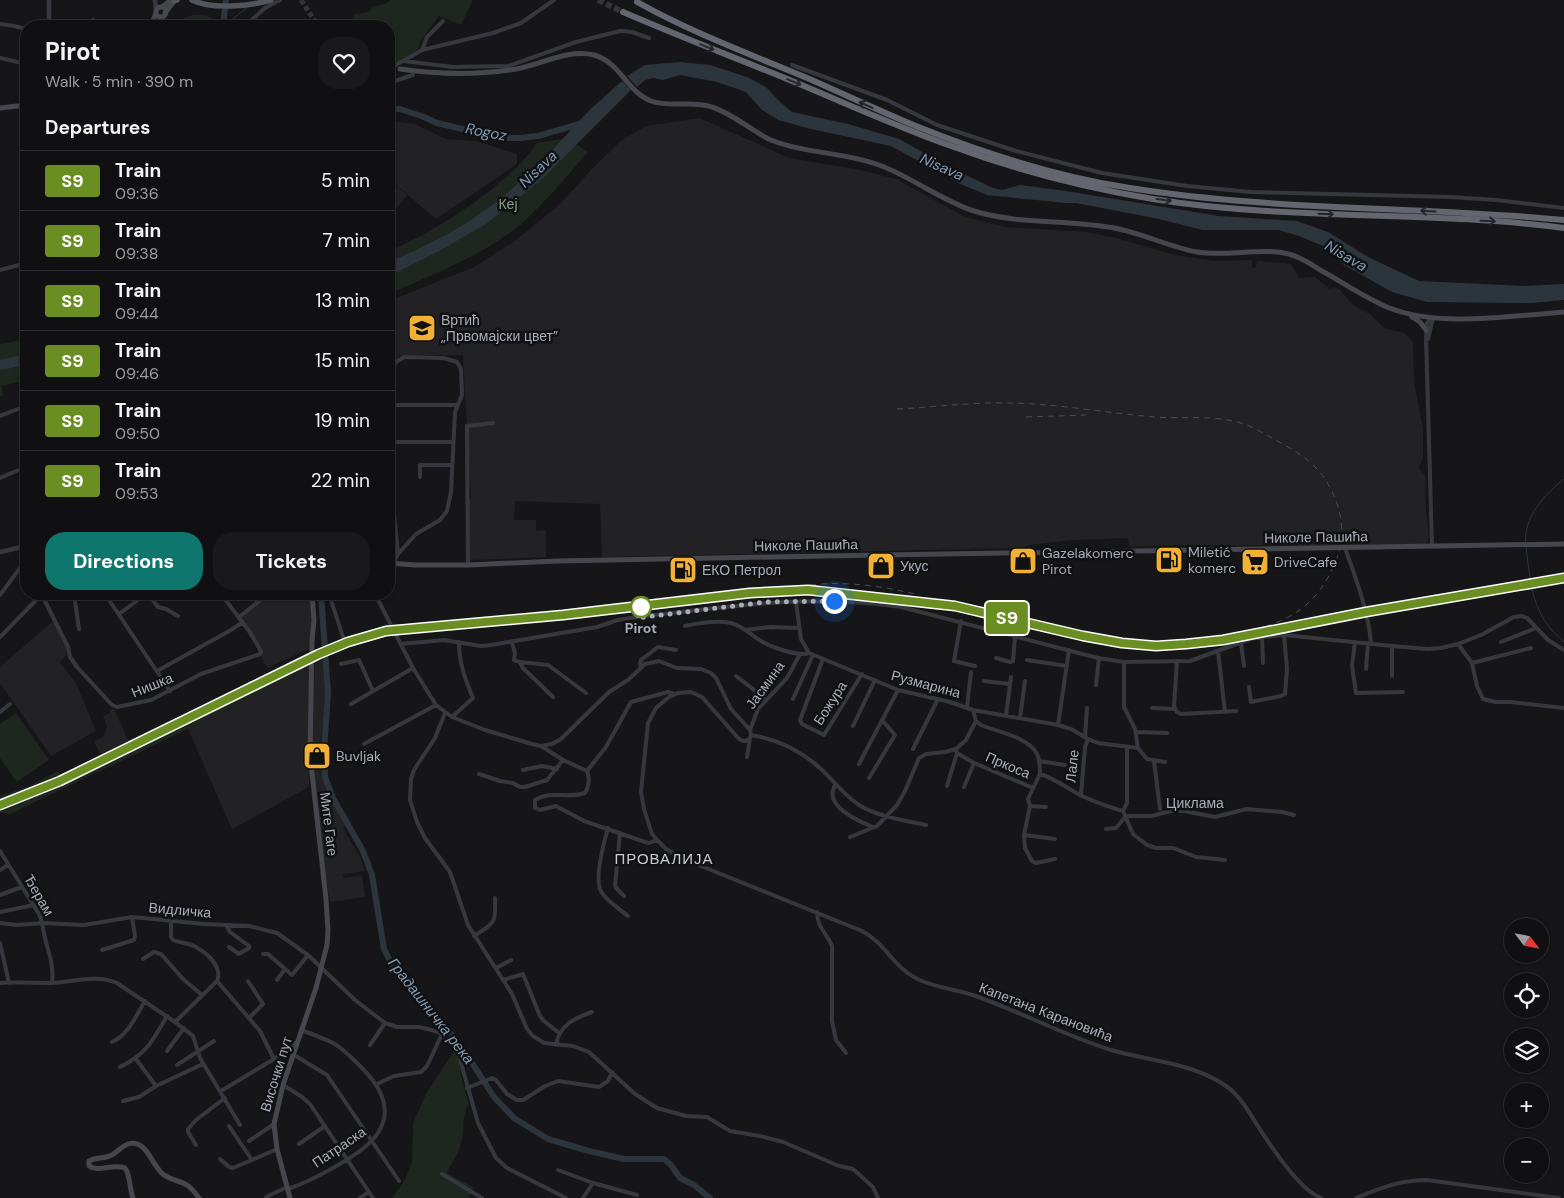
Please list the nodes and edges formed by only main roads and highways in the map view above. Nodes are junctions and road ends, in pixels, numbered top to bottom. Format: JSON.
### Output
{"nodes":[{"id":1,"x":175,"y":0,"type":"edge"},
{"id":2,"x":192,"y":0,"type":"edge"},
{"id":3,"x":200,"y":0,"type":"edge"},
{"id":4,"x":271,"y":0,"type":"edge"},
{"id":5,"x":637,"y":2,"type":"dead end"},
{"id":6,"x":205,"y":4,"type":"junction"},
{"id":7,"x":161,"y":7,"type":"junction"},
{"id":8,"x":156,"y":12,"type":"junction"},
{"id":9,"x":623,"y":12,"type":"tunnel mouth"},
{"id":10,"x":164,"y":15,"type":"junction"},
{"id":11,"x":153,"y":20,"type":"edge"},
{"id":12,"x":160,"y":20,"type":"edge"},
{"id":13,"x":400,"y":69,"type":"dead end"},
{"id":14,"x":20,"y":106,"type":"edge"},
{"id":15,"x":0,"y":108,"type":"edge"},
{"id":16,"x":1564,"y":220,"type":"edge"},
{"id":17,"x":1564,"y":228,"type":"edge"},
{"id":18,"x":1564,"y":312,"type":"edge"},
{"id":19,"x":1407,"y":314,"type":"junction"},
{"id":20,"x":1426,"y":330,"type":"road end"},
{"id":21,"x":1564,"y":544,"type":"edge"},
{"id":22,"x":395,"y":563,"type":"edge"},
{"id":23,"x":312,"y":600,"type":"edge"},
{"id":24,"x":322,"y":967,"type":"joint"},
{"id":25,"x":133,"y":1198,"type":"edge"},
{"id":26,"x":199,"y":1198,"type":"edge"},
{"id":27,"x":290,"y":1198,"type":"edge"}],
"edges":[{"from":1,"to":7,"type":"main road"},
{"from":1,"to":10,"type":"main road"},
{"from":2,"to":6,"type":"main road"},
{"from":3,"to":6,"type":"main road"},
{"from":4,"to":6,"type":"main road"},
{"from":16,"to":5,"type":"highway","one_way":true},
{"from":7,"to":8,"type":"main road"},
{"from":7,"to":10,"type":"main road"},
{"from":8,"to":10,"type":"main road"},
{"from":8,"to":11,"type":"main road"},
{"from":9,"to":17,"type":"highway","one_way":true},
{"from":10,"to":12,"type":"main road"},
{"from":13,"to":19,"type":"main road"},
{"from":14,"to":15,"type":"main road"},
{"from":18,"to":19,"type":"main road"},
{"from":19,"to":20,"type":"main road"},
{"from":21,"to":22,"type":"main road","name":"Николе Пашића"},
{"from":23,"to":24,"type":"main road","name":"Мите Гаге"},
{"from":24,"to":27,"type":"main road","name":"Височки пут"},
{"from":25,"to":26,"type":"main road"}]}
